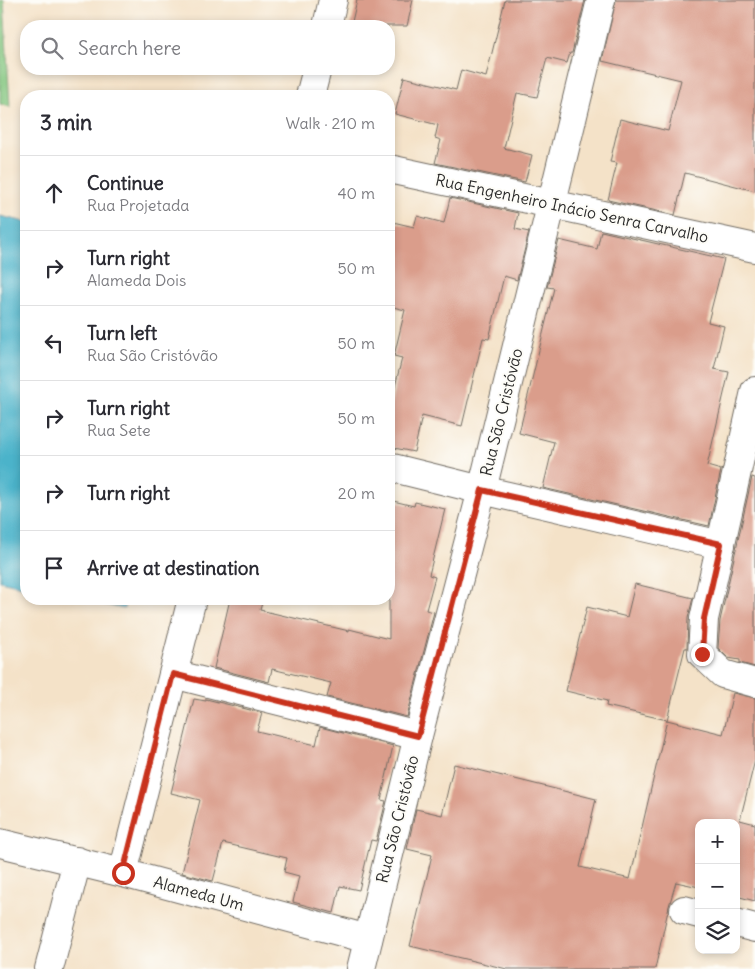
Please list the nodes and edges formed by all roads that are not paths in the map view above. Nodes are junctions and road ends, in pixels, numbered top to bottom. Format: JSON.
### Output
{"nodes":[{"id":1,"x":333,"y":0,"type":"edge"},
{"id":2,"x":601,"y":0,"type":"edge"},
{"id":3,"x":328,"y":20,"type":"edge"},
{"id":4,"x":315,"y":75,"type":"edge"},
{"id":5,"x":312,"y":90,"type":"edge"},
{"id":6,"x":395,"y":169,"type":"edge"},
{"id":7,"x":552,"y":204,"type":"junction"},
{"id":8,"x":755,"y":248,"type":"edge"},
{"id":9,"x":755,"y":391,"type":"edge"},
{"id":10,"x":749,"y":446,"type":"edge"},
{"id":11,"x":395,"y":468,"type":"edge"},
{"id":12,"x":482,"y":490,"type":"junction"},
{"id":13,"x":721,"y":544,"type":"junction"},
{"id":14,"x":190,"y":605,"type":"edge"},
{"id":15,"x":173,"y":674,"type":"junction"},
{"id":16,"x":755,"y":683,"type":"edge"},
{"id":17,"x":418,"y":736,"type":"junction"},
{"id":18,"x":0,"y":844,"type":"edge"},
{"id":19,"x":78,"y":861,"type":"junction"},
{"id":20,"x":123,"y":873,"type":"junction"},
{"id":21,"x":740,"y":924,"type":"edge"},
{"id":22,"x":755,"y":928,"type":"edge"},
{"id":23,"x":368,"y":939,"type":"junction"},
{"id":24,"x":49,"y":969,"type":"edge"},
{"id":25,"x":361,"y":969,"type":"edge"}],
"edges":[{"from":1,"to":3,"type":"street"},
{"from":2,"to":7,"type":"street","name":"Rua São Cristóvão"},
{"from":4,"to":5,"type":"street"},
{"from":6,"to":7,"type":"street","name":"Rua Engenheiro Inácio Senra Carvalho"},
{"from":7,"to":8,"type":"street","name":"Rua Engenheiro Inácio Senra Carvalho"},
{"from":7,"to":12,"type":"street","name":"Rua São Cristóvão"},
{"from":9,"to":10,"type":"street"},
{"from":10,"to":13,"type":"street"},
{"from":11,"to":12,"type":"street"},
{"from":12,"to":13,"type":"street"},
{"from":12,"to":17,"type":"street","name":"Rua São Cristóvão"},
{"from":13,"to":16,"type":"street"},
{"from":14,"to":15,"type":"street"},
{"from":15,"to":17,"type":"street"},
{"from":15,"to":20,"type":"street"},
{"from":17,"to":23,"type":"street","name":"Rua São Cristóvão"},
{"from":18,"to":19,"type":"street","name":"Alameda Um"},
{"from":19,"to":20,"type":"street","name":"Alameda Um"},
{"from":19,"to":24,"type":"street"},
{"from":20,"to":23,"type":"street","name":"Alameda Um"},
{"from":21,"to":22,"type":"street"},
{"from":23,"to":25,"type":"street","name":"Rua São Cristóvão"}]}
